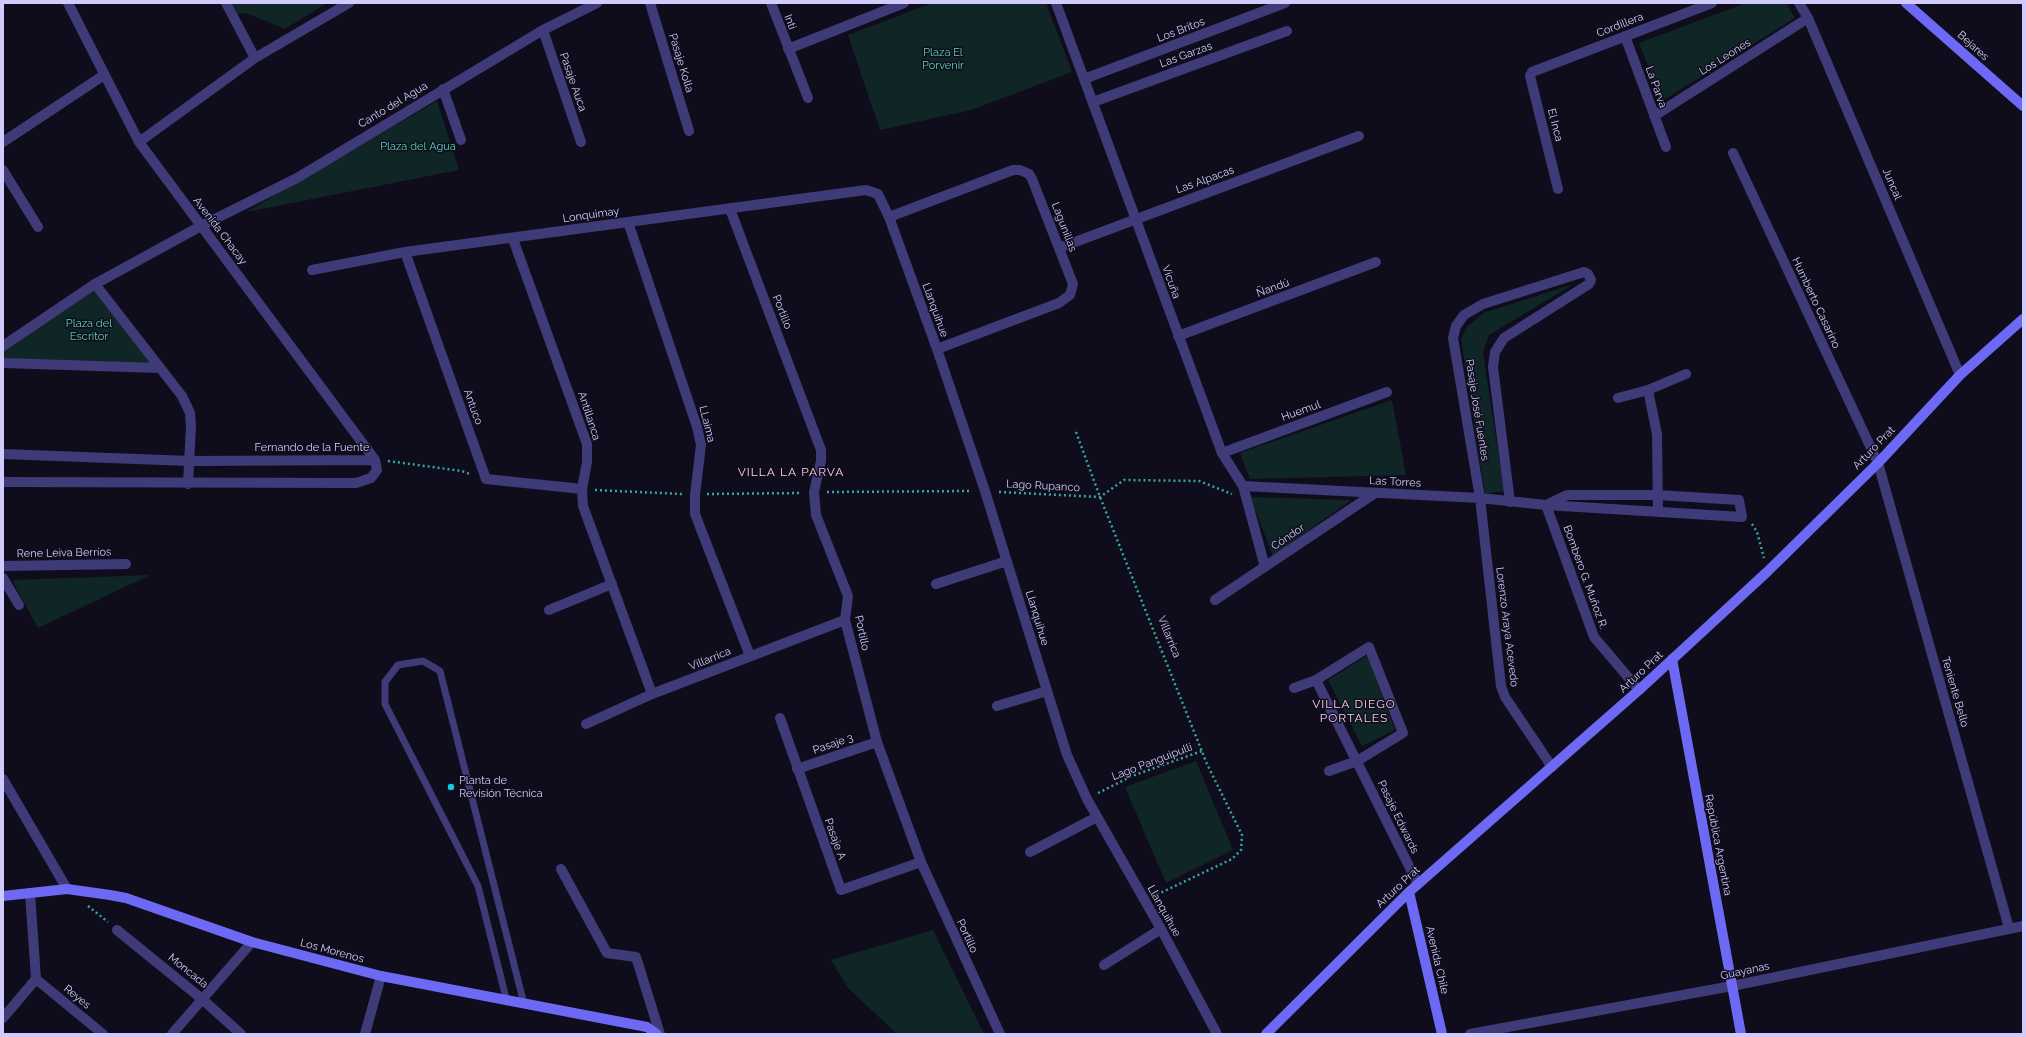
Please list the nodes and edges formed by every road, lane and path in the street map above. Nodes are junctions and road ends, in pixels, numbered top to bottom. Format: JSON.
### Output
{"nodes":[{"id":1,"x":68,"y":3,"type":"edge"},
{"id":2,"x":226,"y":3,"type":"edge"},
{"id":3,"x":349,"y":3,"type":"edge"},
{"id":4,"x":597,"y":3,"type":"edge"},
{"id":5,"x":650,"y":3,"type":"edge"},
{"id":6,"x":771,"y":3,"type":"edge"},
{"id":7,"x":904,"y":3,"type":"edge"},
{"id":8,"x":1056,"y":3,"type":"edge"},
{"id":9,"x":1285,"y":3,"type":"edge"},
{"id":10,"x":1712,"y":3,"type":"edge"},
{"id":11,"x":1799,"y":3,"type":"edge"},
{"id":12,"x":1906,"y":3,"type":"edge"},
{"id":13,"x":1808,"y":18,"type":"junction"},
{"id":14,"x":543,"y":30,"type":"junction"},
{"id":15,"x":1287,"y":31,"type":"dead end"},
{"id":16,"x":1625,"y":36,"type":"junction"},
{"id":17,"x":788,"y":49,"type":"junction"},
{"id":18,"x":255,"y":58,"type":"junction"},
{"id":19,"x":1536,"y":69,"type":"joint"},
{"id":20,"x":104,"y":75,"type":"junction"},
{"id":21,"x":1084,"y":79,"type":"junction"},
{"id":22,"x":443,"y":89,"type":"junction"},
{"id":23,"x":808,"y":98,"type":"dead end"},
{"id":24,"x":1094,"y":102,"type":"junction"},
{"id":25,"x":2023,"y":106,"type":"edge"},
{"id":26,"x":1654,"y":116,"type":"junction"},
{"id":27,"x":689,"y":131,"type":"dead end"},
{"id":28,"x":1359,"y":136,"type":"dead end"},
{"id":29,"x":461,"y":140,"type":"dead end"},
{"id":30,"x":3,"y":142,"type":"edge"},
{"id":31,"x":139,"y":142,"type":"junction"},
{"id":32,"x":581,"y":142,"type":"dead end"},
{"id":33,"x":1666,"y":147,"type":"dead end"},
{"id":34,"x":1733,"y":153,"type":"dead end"},
{"id":35,"x":3,"y":170,"type":"edge"},
{"id":36,"x":1558,"y":189,"type":"dead end"},
{"id":37,"x":874,"y":192,"type":"joint"},
{"id":38,"x":730,"y":209,"type":"junction"},
{"id":39,"x":889,"y":217,"type":"junction"},
{"id":40,"x":1135,"y":219,"type":"junction"},
{"id":41,"x":628,"y":222,"type":"junction"},
{"id":42,"x":201,"y":226,"type":"junction"},
{"id":43,"x":38,"y":227,"type":"dead end"},
{"id":44,"x":513,"y":239,"type":"junction"},
{"id":45,"x":1059,"y":248,"type":"junction"},
{"id":46,"x":405,"y":252,"type":"junction"},
{"id":47,"x":1376,"y":262,"type":"dead end"},
{"id":48,"x":312,"y":270,"type":"dead end"},
{"id":49,"x":95,"y":284,"type":"junction"},
{"id":50,"x":2023,"y":319,"type":"edge"},
{"id":51,"x":1178,"y":336,"type":"junction"},
{"id":52,"x":3,"y":346,"type":"edge"},
{"id":53,"x":937,"y":349,"type":"junction"},
{"id":54,"x":3,"y":363,"type":"edge"},
{"id":55,"x":160,"y":368,"type":"junction"},
{"id":56,"x":1686,"y":374,"type":"dead end"},
{"id":57,"x":1960,"y":375,"type":"junction"},
{"id":58,"x":1648,"y":390,"type":"junction"},
{"id":59,"x":1388,"y":392,"type":"dead end"},
{"id":60,"x":1618,"y":398,"type":"dead end"},
{"id":61,"x":1076,"y":432,"type":"dead end"},
{"id":62,"x":1222,"y":453,"type":"junction"},
{"id":63,"x":3,"y":454,"type":"edge"},
{"id":64,"x":375,"y":460,"type":"junction"},
{"id":65,"x":190,"y":461,"type":"junction"},
{"id":66,"x":1878,"y":463,"type":"junction"},
{"id":67,"x":486,"y":479,"type":"junction"},
{"id":68,"x":3,"y":482,"type":"edge"},
{"id":69,"x":188,"y":484,"type":"junction"},
{"id":70,"x":1243,"y":486,"type":"junction"},
{"id":71,"x":582,"y":489,"type":"junction"},
{"id":72,"x":985,"y":491,"type":"junction"},
{"id":73,"x":814,"y":492,"type":"junction"},
{"id":74,"x":1375,"y":494,"type":"junction"},
{"id":75,"x":1658,"y":494,"type":"junction"},
{"id":76,"x":695,"y":495,"type":"junction"},
{"id":77,"x":1100,"y":498,"type":"junction"},
{"id":78,"x":1480,"y":498,"type":"junction"},
{"id":79,"x":1246,"y":499,"type":"junction"},
{"id":80,"x":1510,"y":502,"type":"junction"},
{"id":81,"x":1546,"y":505,"type":"junction"},
{"id":82,"x":1658,"y":512,"type":"junction"},
{"id":83,"x":1742,"y":517,"type":"junction"},
{"id":84,"x":1007,"y":561,"type":"junction"},
{"id":85,"x":126,"y":564,"type":"dead end"},
{"id":86,"x":3,"y":566,"type":"edge"},
{"id":87,"x":1265,"y":567,"type":"junction"},
{"id":88,"x":1767,"y":572,"type":"junction"},
{"id":89,"x":3,"y":578,"type":"edge"},
{"id":90,"x":612,"y":584,"type":"junction"},
{"id":91,"x":936,"y":584,"type":"dead end"},
{"id":92,"x":1215,"y":600,"type":"dead end"},
{"id":93,"x":19,"y":605,"type":"dead end"},
{"id":94,"x":549,"y":610,"type":"dead end"},
{"id":95,"x":844,"y":620,"type":"junction"},
{"id":96,"x":750,"y":656,"type":"junction"},
{"id":97,"x":1672,"y":660,"type":"junction"},
{"id":98,"x":1316,"y":680,"type":"junction"},
{"id":99,"x":1294,"y":688,"type":"dead end"},
{"id":100,"x":1639,"y":690,"type":"junction"},
{"id":101,"x":1047,"y":691,"type":"junction"},
{"id":102,"x":652,"y":694,"type":"junction"},
{"id":103,"x":998,"y":706,"type":"dead end"},
{"id":104,"x":780,"y":718,"type":"dead end"},
{"id":105,"x":586,"y":724,"type":"dead end"},
{"id":106,"x":877,"y":742,"type":"junction"},
{"id":107,"x":1202,"y":751,"type":"junction"},
{"id":108,"x":1357,"y":761,"type":"junction"},
{"id":109,"x":1552,"y":767,"type":"junction"},
{"id":110,"x":797,"y":769,"type":"junction"},
{"id":111,"x":1329,"y":771,"type":"dead end"},
{"id":112,"x":3,"y":778,"type":"edge"},
{"id":113,"x":1087,"y":799,"type":"junction"},
{"id":114,"x":1098,"y":817,"type":"junction"},
{"id":115,"x":1030,"y":852,"type":"dead end"},
{"id":116,"x":921,"y":862,"type":"junction"},
{"id":117,"x":561,"y":869,"type":"dead end"},
{"id":118,"x":1418,"y":884,"type":"junction"},
{"id":119,"x":67,"y":889,"type":"junction"},
{"id":120,"x":1409,"y":892,"type":"junction"},
{"id":121,"x":30,"y":893,"type":"junction"},
{"id":122,"x":3,"y":896,"type":"edge"},
{"id":123,"x":1145,"y":900,"type":"junction"},
{"id":124,"x":84,"y":903,"type":"dead end"},
{"id":125,"x":2023,"y":926,"type":"edge"},
{"id":126,"x":2009,"y":928,"type":"junction"},
{"id":127,"x":1161,"y":929,"type":"junction"},
{"id":128,"x":117,"y":930,"type":"joint"},
{"id":129,"x":252,"y":942,"type":"junction"},
{"id":130,"x":1104,"y":965,"type":"dead end"},
{"id":131,"x":381,"y":976,"type":"junction"},
{"id":132,"x":36,"y":979,"type":"junction"},
{"id":133,"x":1732,"y":986,"type":"junction"},
{"id":134,"x":202,"y":999,"type":"junction"},
{"id":135,"x":507,"y":1002,"type":"junction"},
{"id":136,"x":524,"y":1004,"type":"junction"},
{"id":137,"x":3,"y":1018,"type":"edge"},
{"id":138,"x":103,"y":1034,"type":"edge"},
{"id":139,"x":172,"y":1034,"type":"edge"},
{"id":140,"x":241,"y":1034,"type":"edge"},
{"id":141,"x":365,"y":1034,"type":"edge"},
{"id":142,"x":657,"y":1034,"type":"edge"},
{"id":143,"x":660,"y":1034,"type":"edge"},
{"id":144,"x":1000,"y":1034,"type":"edge"},
{"id":145,"x":1217,"y":1034,"type":"edge"},
{"id":146,"x":1266,"y":1034,"type":"edge"},
{"id":147,"x":1442,"y":1034,"type":"edge"},
{"id":148,"x":1470,"y":1034,"type":"edge"},
{"id":149,"x":1741,"y":1034,"type":"edge"}],
"edges":[{"from":1,"to":20,"type":"street","name":"Avenida Chacay"},
{"from":2,"to":18,"type":"street"},
{"from":3,"to":18,"type":"street"},
{"from":4,"to":14,"type":"street","name":"Canto del Agua"},
{"from":5,"to":27,"type":"street","name":"Pasaje Kolla"},
{"from":6,"to":17,"type":"street","name":"Inti"},
{"from":7,"to":17,"type":"street"},
{"from":8,"to":21,"type":"street","name":"Vicuña"},
{"from":9,"to":21,"type":"street","name":"Los Britos"},
{"from":10,"to":16,"type":"street","name":"Cordillera"},
{"from":11,"to":13,"type":"street","name":"Juncal"},
{"from":12,"to":25,"type":"main road","name":"Bejares"},
{"from":13,"to":26,"type":"street","name":"Los Leones"},
{"from":13,"to":57,"type":"street","name":"Juncal"},
{"from":14,"to":22,"type":"street","name":"Canto del Agua"},
{"from":14,"to":32,"type":"street","name":"Pasaje Auca"},
{"from":15,"to":24,"type":"street","name":"Las Garzas"},
{"from":16,"to":19,"type":"street","name":"Cordillera"},
{"from":16,"to":26,"type":"street","name":"La Parva"},
{"from":17,"to":23,"type":"street","name":"Inti"},
{"from":18,"to":31,"type":"street"},
{"from":19,"to":36,"type":"street","name":"El Inca"},
{"from":20,"to":30,"type":"street"},
{"from":20,"to":31,"type":"street","name":"Avenida Chacay"},
{"from":21,"to":24,"type":"street","name":"Vicuña"},
{"from":22,"to":29,"type":"street"},
{"from":22,"to":42,"type":"street","name":"Canto del Agua"},
{"from":24,"to":40,"type":"street","name":"Vicuña"},
{"from":26,"to":33,"type":"street","name":"La Parva"},
{"from":28,"to":40,"type":"street","name":"Las Alpacas"},
{"from":31,"to":42,"type":"street","name":"Avenida Chacay"},
{"from":34,"to":66,"type":"street","name":"Humberto Casarino"},
{"from":35,"to":43,"type":"street"},
{"from":37,"to":38,"type":"street","name":"Lonquimay"},
{"from":37,"to":39,"type":"street","name":"Llanquihue"},
{"from":38,"to":41,"type":"street","name":"Lonquimay"},
{"from":38,"to":73,"type":"street","name":"Portillo"},
{"from":39,"to":45,"type":"street","name":"Lagunillas"},
{"from":39,"to":53,"type":"street","name":"Llanquihue"},
{"from":40,"to":45,"type":"street","name":"Las Alpacas"},
{"from":40,"to":51,"type":"street","name":"Vicuña"},
{"from":41,"to":44,"type":"street","name":"Lonquimay"},
{"from":41,"to":76,"type":"street","name":"LLaima"},
{"from":42,"to":49,"type":"street","name":"Canto del Agua"},
{"from":42,"to":64,"type":"street","name":"Avenida Chacay"},
{"from":44,"to":46,"type":"street","name":"Lonquimay"},
{"from":44,"to":71,"type":"street","name":"Antillanca"},
{"from":45,"to":53,"type":"street","name":"Lagunillas"},
{"from":46,"to":48,"type":"street","name":"Lonquimay"},
{"from":46,"to":67,"type":"street","name":"Antuco"},
{"from":47,"to":51,"type":"street","name":"Ñandú"},
{"from":49,"to":52,"type":"street","name":"Canto del Agua"},
{"from":49,"to":55,"type":"street"},
{"from":50,"to":57,"type":"main road","name":"Arturo Prat"},
{"from":51,"to":62,"type":"street","name":"Vicuña"},
{"from":53,"to":72,"type":"street","name":"Llanquihue"},
{"from":54,"to":55,"type":"street"},
{"from":55,"to":65,"type":"street"},
{"from":56,"to":58,"type":"street"},
{"from":57,"to":66,"type":"main road","name":"Arturo Prat"},
{"from":58,"to":60,"type":"street"},
{"from":58,"to":75,"type":"street"},
{"from":59,"to":62,"type":"street","name":"Huemul"},
{"from":61,"to":77,"type":"path","name":"Villarrica"},
{"from":62,"to":70,"type":"street","name":"Vicuña"},
{"from":63,"to":65,"type":"street","name":"Fernando de la Fuente"},
{"from":64,"to":65,"type":"street","name":"Fernando de la Fuente"},
{"from":64,"to":67,"type":"path"},
{"from":64,"to":69,"type":"street","name":"Fernando de la Fuente"},
{"from":65,"to":69,"type":"street"},
{"from":66,"to":88,"type":"main road","name":"Arturo Prat"},
{"from":66,"to":126,"type":"street","name":"Teniente Bello"},
{"from":67,"to":71,"type":"street"},
{"from":68,"to":69,"type":"street","name":"Fernando de la Fuente"},
{"from":70,"to":74,"type":"street","name":"Las Torres"},
{"from":70,"to":79,"type":"street","name":"Vicuña"},
{"from":71,"to":76,"type":"path","name":"Lago Rupanco"},
{"from":71,"to":90,"type":"street","name":"Antillanca"},
{"from":72,"to":73,"type":"path","name":"Lago Rupanco"},
{"from":72,"to":77,"type":"path","name":"Lago Rupanco"},
{"from":72,"to":84,"type":"street","name":"Llanquihue"},
{"from":73,"to":76,"type":"path","name":"Lago Rupanco"},
{"from":73,"to":95,"type":"street","name":"Portillo"},
{"from":74,"to":78,"type":"street","name":"Las Torres"},
{"from":74,"to":87,"type":"street","name":"Cóndor"},
{"from":75,"to":81,"type":"street","name":"Las Torres"},
{"from":75,"to":82,"type":"street"},
{"from":75,"to":83,"type":"street","name":"Las Torres"},
{"from":76,"to":96,"type":"street","name":"LLaima"},
{"from":77,"to":79,"type":"path"},
{"from":77,"to":107,"type":"path","name":"Villarrica"},
{"from":78,"to":80,"type":"street","name":"Las Torres"},
{"from":78,"to":80,"type":"street","name":"Pasaje José Fuentes"},
{"from":78,"to":109,"type":"street","name":"Lorenzo Araya Acevedo"},
{"from":79,"to":87,"type":"street","name":"Vicuña"},
{"from":80,"to":81,"type":"street","name":"Las Torres"},
{"from":81,"to":82,"type":"street","name":"Las Torres"},
{"from":81,"to":100,"type":"street","name":"Bombero G. Muñoz R."},
{"from":82,"to":83,"type":"street","name":"Las Torres"},
{"from":83,"to":88,"type":"path"},
{"from":84,"to":91,"type":"street"},
{"from":84,"to":101,"type":"street","name":"Llanquihue"},
{"from":85,"to":86,"type":"street","name":"Rene Leiva Berríos"},
{"from":87,"to":92,"type":"street","name":"Cóndor"},
{"from":88,"to":97,"type":"main road","name":"Arturo Prat"},
{"from":89,"to":93,"type":"street"},
{"from":90,"to":94,"type":"street"},
{"from":90,"to":102,"type":"street","name":"Antillanca"},
{"from":95,"to":96,"type":"street","name":"Villarrica"},
{"from":95,"to":106,"type":"street","name":"Portillo"},
{"from":96,"to":102,"type":"street","name":"Villarrica"},
{"from":97,"to":100,"type":"main road","name":"Arturo Prat"},
{"from":97,"to":133,"type":"main road","name":"República Argentina"},
{"from":98,"to":99,"type":"street"},
{"from":98,"to":108,"type":"street","name":"Pasaje Edwards"},
{"from":98,"to":108,"type":"street"},
{"from":100,"to":109,"type":"main road","name":"Arturo Prat"},
{"from":101,"to":103,"type":"street"},
{"from":101,"to":113,"type":"street","name":"Llanquihue"},
{"from":102,"to":105,"type":"street","name":"Villarrica"},
{"from":104,"to":110,"type":"street","name":"Pasaje A"},
{"from":106,"to":110,"type":"street","name":"Pasaje 3"},
{"from":106,"to":116,"type":"street","name":"Portillo"},
{"from":107,"to":113,"type":"path","name":"Lago Panguipulli"},
{"from":107,"to":123,"type":"path","name":"Villarrica"},
{"from":108,"to":111,"type":"street"},
{"from":108,"to":118,"type":"street","name":"Pasaje Edwards"},
{"from":109,"to":118,"type":"main road","name":"Arturo Prat"},
{"from":110,"to":116,"type":"street","name":"Pasaje A"},
{"from":112,"to":119,"type":"street"},
{"from":113,"to":114,"type":"street","name":"Llanquihue"},
{"from":114,"to":115,"type":"street"},
{"from":114,"to":123,"type":"street","name":"Llanquihue"},
{"from":116,"to":144,"type":"street","name":"Portillo"},
{"from":117,"to":143,"type":"street"},
{"from":118,"to":120,"type":"main road","name":"Arturo Prat"},
{"from":119,"to":121,"type":"main road","name":"Los Morenos"},
{"from":119,"to":129,"type":"main road","name":"Los Morenos"},
{"from":120,"to":146,"type":"main road","name":"Arturo Prat"},
{"from":120,"to":147,"type":"main road","name":"Avenida Chile"},
{"from":121,"to":122,"type":"main road","name":"Los Morenos"},
{"from":121,"to":132,"type":"street"},
{"from":123,"to":127,"type":"street","name":"Llanquihue"},
{"from":124,"to":128,"type":"path"},
{"from":125,"to":126,"type":"street","name":"Guayanas"},
{"from":126,"to":133,"type":"street","name":"Guayanas"},
{"from":127,"to":130,"type":"street"},
{"from":127,"to":145,"type":"street","name":"Llanquihue"},
{"from":128,"to":134,"type":"street","name":"Moncada"},
{"from":129,"to":131,"type":"main road","name":"Los Morenos"},
{"from":129,"to":134,"type":"street"},
{"from":131,"to":135,"type":"main road","name":"Los Morenos"},
{"from":131,"to":141,"type":"street"},
{"from":132,"to":137,"type":"street"},
{"from":132,"to":138,"type":"street","name":"Reyes"},
{"from":133,"to":148,"type":"street","name":"Guayanas"},
{"from":133,"to":149,"type":"main road","name":"República Argentina"},
{"from":134,"to":139,"type":"street"},
{"from":134,"to":140,"type":"street","name":"Moncada"},
{"from":135,"to":136,"type":"main road","name":"Los Morenos"},
{"from":135,"to":136,"type":"lane"},
{"from":136,"to":142,"type":"main road","name":"Los Morenos"}]}
